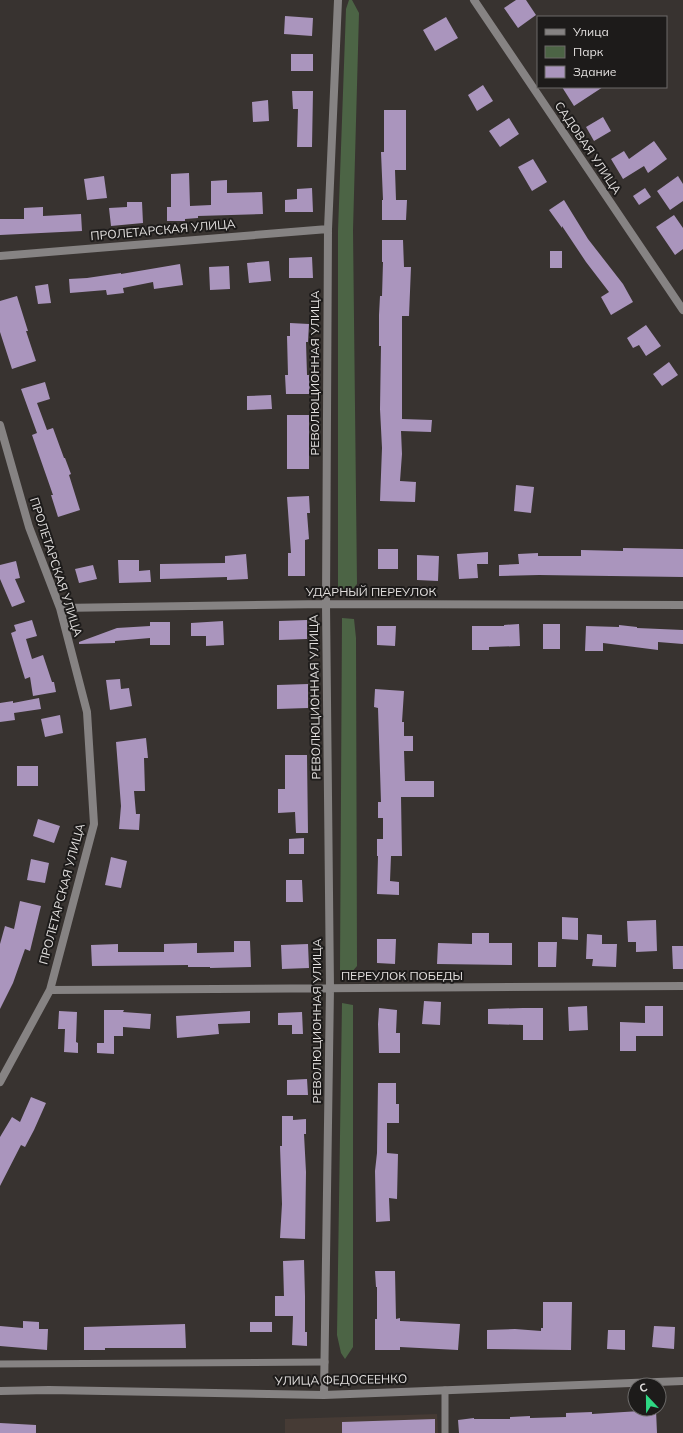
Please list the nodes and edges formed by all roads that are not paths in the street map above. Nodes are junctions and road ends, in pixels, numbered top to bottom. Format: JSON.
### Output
{"nodes":[{"id":1,"x":338,"y":0,"type":"edge"},
{"id":2,"x":474,"y":0,"type":"edge"},
{"id":3,"x":328,"y":229,"type":"junction"},
{"id":4,"x":0,"y":256,"type":"edge"},
{"id":5,"x":683,"y":310,"type":"edge"},
{"id":6,"x":0,"y":425,"type":"edge"},
{"id":7,"x":326,"y":604,"type":"junction"},
{"id":8,"x":683,"y":605,"type":"edge"},
{"id":9,"x":60,"y":608,"type":"junction"},
{"id":10,"x":683,"y":986,"type":"edge"},
{"id":11,"x":330,"y":988,"type":"junction"},
{"id":12,"x":50,"y":990,"type":"junction"},
{"id":13,"x":0,"y":1082,"type":"edge"},
{"id":14,"x":325,"y":1362,"type":"junction"},
{"id":15,"x":0,"y":1364,"type":"edge"},
{"id":16,"x":683,"y":1381,"type":"edge"},
{"id":17,"x":445,"y":1390,"type":"junction"},
{"id":18,"x":0,"y":1391,"type":"edge"},
{"id":19,"x":324,"y":1395,"type":"junction"},
{"id":20,"x":445,"y":1433,"type":"edge"}],
"edges":[{"from":1,"to":3,"type":"street","name":"РЕВОЛЮЦИОННАЯ УЛИЦА"},
{"from":2,"to":5,"type":"street","name":"САДОВАЯ УЛИЦА"},
{"from":3,"to":4,"type":"street","name":"ПРОЛЕТАРСКАЯ УЛИЦА"},
{"from":3,"to":7,"type":"street","name":"РЕВОЛЮЦИОННАЯ УЛИЦА"},
{"from":6,"to":9,"type":"street","name":"ПРОЛЕТАРСКАЯ УЛИЦА"},
{"from":7,"to":8,"type":"street","name":"УДАРНЫЙ ПЕРЕУЛОК"},
{"from":7,"to":9,"type":"street","name":"УДАРНЫЙ ПЕРЕУЛОК"},
{"from":7,"to":11,"type":"street","name":"РЕВОЛЮЦИОННАЯ УЛИЦА"},
{"from":9,"to":12,"type":"street","name":"ПРОЛЕТАРСКАЯ УЛИЦА"},
{"from":10,"to":11,"type":"street","name":"ПЕРЕУЛОК ПОБЕДЫ"},
{"from":11,"to":12,"type":"street","name":"ПЕРЕУЛОК ПОБЕДЫ"},
{"from":11,"to":14,"type":"street","name":"РЕВОЛЮЦИОННАЯ УЛИЦА"},
{"from":12,"to":13,"type":"street","name":"ПРОЛЕТАРСКАЯ УЛИЦА"},
{"from":14,"to":15,"type":"lane"},
{"from":14,"to":19,"type":"street","name":"РЕВОЛЮЦИОННАЯ УЛИЦА"},
{"from":16,"to":17,"type":"street","name":"УЛИЦА ФЕДОСЕЕНКО"},
{"from":17,"to":19,"type":"street","name":"УЛИЦА ФЕДОСЕЕНКО"},
{"from":17,"to":20,"type":"lane"},
{"from":18,"to":19,"type":"street","name":"УЛИЦА ФЕДОСЕЕНКО"}]}
